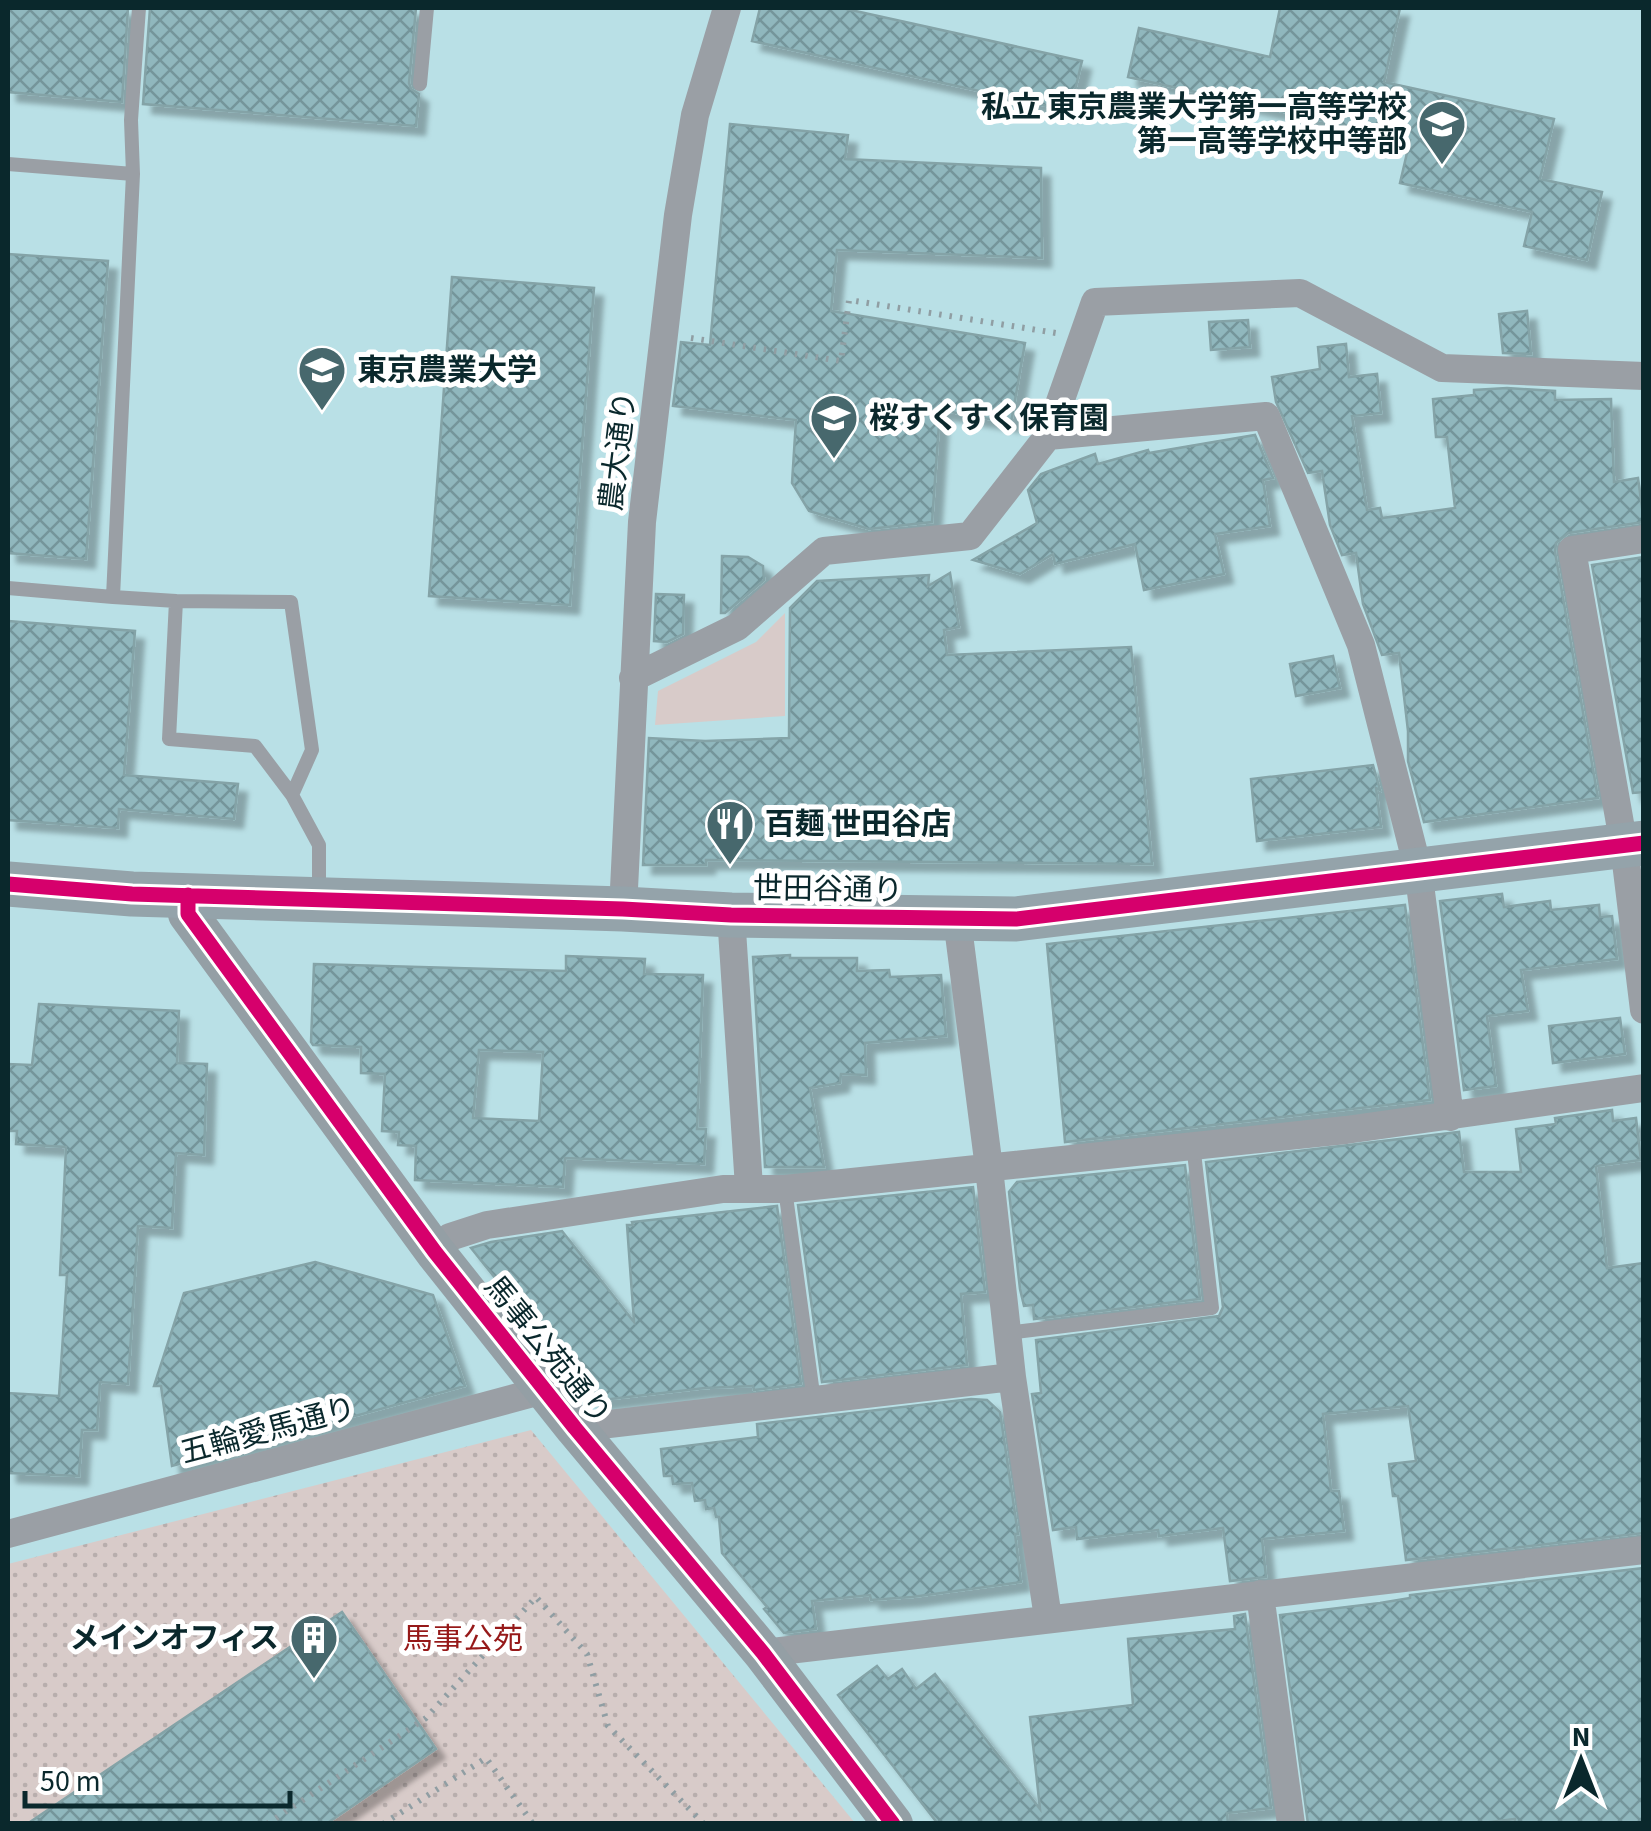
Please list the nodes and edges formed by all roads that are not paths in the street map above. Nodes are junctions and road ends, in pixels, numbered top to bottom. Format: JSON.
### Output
{"nodes":[{"id":1,"x":139,"y":8,"type":"edge"},
{"id":2,"x":427,"y":8,"type":"edge"},
{"id":3,"x":727,"y":8,"type":"edge"},
{"id":4,"x":420,"y":84,"type":"dead end"},
{"id":5,"x":8,"y":164,"type":"edge"},
{"id":6,"x":133,"y":174,"type":"junction"},
{"id":7,"x":1644,"y":376,"type":"edge"},
{"id":8,"x":1048,"y":436,"type":"junction"},
{"id":9,"x":1644,"y":539,"type":"edge"},
{"id":10,"x":8,"y":588,"type":"edge"},
{"id":11,"x":113,"y":596,"type":"junction"},
{"id":12,"x":176,"y":601,"type":"junction"},
{"id":13,"x":633,"y":678,"type":"junction"},
{"id":14,"x":292,"y":794,"type":"junction"},
{"id":15,"x":1634,"y":844,"type":"edge"},
{"id":16,"x":1418,"y":870,"type":"junction"},
{"id":17,"x":8,"y":884,"type":"edge"},
{"id":18,"x":188,"y":895,"type":"junction"},
{"id":19,"x":319,"y":900,"type":"junction"},
{"id":20,"x":624,"y":909,"type":"junction"},
{"id":21,"x":731,"y":915,"type":"junction"},
{"id":22,"x":957,"y":919,"type":"junction"},
{"id":23,"x":1644,"y":1010,"type":"edge"},
{"id":24,"x":1644,"y":1088,"type":"edge"},
{"id":25,"x":1450,"y":1117,"type":"junction"},
{"id":26,"x":1193,"y":1144,"type":"junction"},
{"id":27,"x":990,"y":1168,"type":"junction"},
{"id":28,"x":749,"y":1187,"type":"junction"},
{"id":29,"x":784,"y":1189,"type":"junction"},
{"id":30,"x":435,"y":1252,"type":"junction"},
{"id":31,"x":1007,"y":1333,"type":"junction"},
{"id":32,"x":1012,"y":1378,"type":"junction"},
{"id":33,"x":544,"y":1390,"type":"junction"},
{"id":34,"x":814,"y":1401,"type":"junction"},
{"id":35,"x":575,"y":1428,"type":"junction"},
{"id":36,"x":8,"y":1534,"type":"edge"},
{"id":37,"x":1644,"y":1550,"type":"edge"},
{"id":38,"x":1260,"y":1594,"type":"junction"},
{"id":39,"x":1048,"y":1618,"type":"junction"},
{"id":40,"x":764,"y":1653,"type":"junction"},
{"id":41,"x":893,"y":1824,"type":"edge"},
{"id":42,"x":1290,"y":1824,"type":"edge"}],
"edges":[{"from":1,"to":6,"type":"lane"},
{"from":2,"to":4,"type":"lane"},
{"from":3,"to":13,"type":"street","name":"農大通り"},
{"from":5,"to":6,"type":"lane"},
{"from":6,"to":11,"type":"lane"},
{"from":7,"to":8,"type":"street"},
{"from":8,"to":13,"type":"street"},
{"from":8,"to":16,"type":"street"},
{"from":9,"to":15,"type":"street"},
{"from":10,"to":11,"type":"lane"},
{"from":11,"to":12,"type":"lane"},
{"from":12,"to":14,"type":"lane"},
{"from":12,"to":14,"type":"lane"},
{"from":13,"to":20,"type":"street","name":"農大通り"},
{"from":14,"to":19,"type":"lane"},
{"from":15,"to":16,"type":"main road","name":"世田谷通り"},
{"from":15,"to":23,"type":"street"},
{"from":16,"to":22,"type":"main road","name":"世田谷通り"},
{"from":16,"to":25,"type":"street"},
{"from":17,"to":18,"type":"main road","name":"世田谷通り"},
{"from":18,"to":19,"type":"main road","name":"世田谷通り"},
{"from":18,"to":30,"type":"street","name":"馬事公苑通り"},
{"from":19,"to":20,"type":"main road","name":"世田谷通り"},
{"from":20,"to":21,"type":"main road","name":"世田谷通り"},
{"from":21,"to":22,"type":"main road","name":"世田谷通り"},
{"from":21,"to":28,"type":"street"},
{"from":22,"to":27,"type":"street"},
{"from":24,"to":25,"type":"street"},
{"from":25,"to":26,"type":"street"},
{"from":26,"to":27,"type":"street"},
{"from":26,"to":31,"type":"lane"},
{"from":27,"to":29,"type":"street"},
{"from":27,"to":31,"type":"street"},
{"from":28,"to":29,"type":"street"},
{"from":28,"to":30,"type":"street"},
{"from":29,"to":34,"type":"lane"},
{"from":30,"to":33,"type":"street","name":"馬事公苑通り"},
{"from":31,"to":32,"type":"street"},
{"from":32,"to":34,"type":"street"},
{"from":32,"to":39,"type":"street"},
{"from":33,"to":35,"type":"street","name":"馬事公苑通り"},
{"from":33,"to":36,"type":"street","name":"五輪愛馬通り"},
{"from":34,"to":35,"type":"street"},
{"from":35,"to":40,"type":"street","name":"馬事公苑通り"},
{"from":37,"to":38,"type":"street"},
{"from":38,"to":39,"type":"street"},
{"from":38,"to":42,"type":"street"},
{"from":39,"to":40,"type":"street"},
{"from":40,"to":41,"type":"street","name":"馬事公苑通り"}]}
